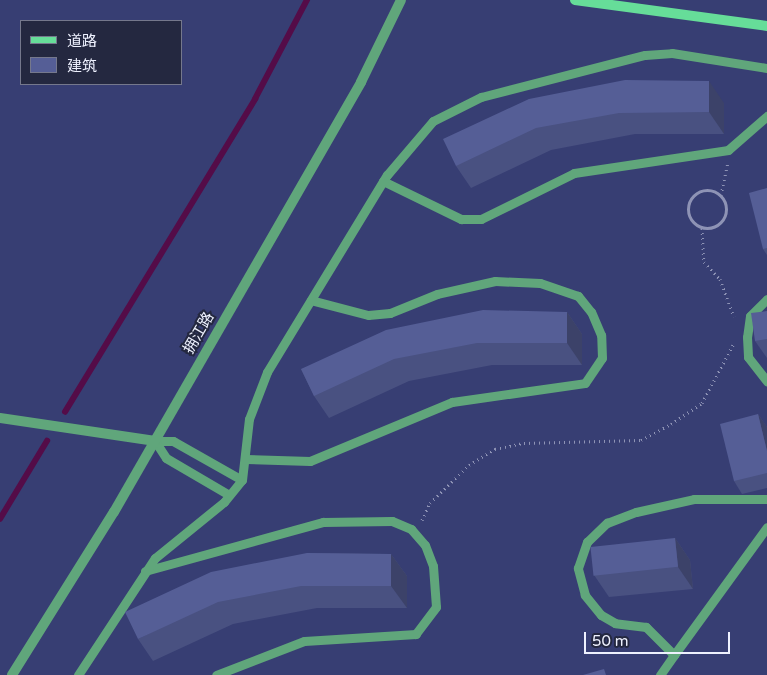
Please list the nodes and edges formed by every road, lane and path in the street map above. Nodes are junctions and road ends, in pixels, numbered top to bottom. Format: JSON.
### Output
{"nodes":[{"id":1,"x":401,"y":0,"type":"edge"},
{"id":2,"x":575,"y":0,"type":"edge"},
{"id":3,"x":767,"y":26,"type":"edge"},
{"id":4,"x":767,"y":68,"type":"edge"},
{"id":5,"x":767,"y":116,"type":"edge"},
{"id":6,"x":728,"y":150,"type":"junction"},
{"id":7,"x":383,"y":181,"type":"junction"},
{"id":8,"x":721,"y":195,"type":"junction"},
{"id":9,"x":702,"y":228,"type":"junction"},
{"id":10,"x":767,"y":299,"type":"edge"},
{"id":11,"x":311,"y":300,"type":"junction"},
{"id":12,"x":734,"y":321,"type":"dead end"},
{"id":13,"x":736,"y":338,"type":"dead end"},
{"id":14,"x":767,"y":381,"type":"edge"},
{"id":15,"x":0,"y":418,"type":"edge"},
{"id":16,"x":155,"y":441,"type":"junction"},
{"id":17,"x":246,"y":459,"type":"junction"},
{"id":18,"x":242,"y":480,"type":"junction"},
{"id":19,"x":229,"y":495,"type":"junction"},
{"id":20,"x":767,"y":499,"type":"edge"},
{"id":21,"x":767,"y":527,"type":"edge"},
{"id":22,"x":416,"y":535,"type":"junction"},
{"id":23,"x":145,"y":571,"type":"junction"},
{"id":24,"x":674,"y":655,"type":"junction"},
{"id":25,"x":12,"y":675,"type":"edge"},
{"id":26,"x":78,"y":675,"type":"edge"},
{"id":27,"x":216,"y":675,"type":"edge"},
{"id":28,"x":660,"y":675,"type":"edge"}],
"edges":[{"from":1,"to":16,"type":"street","name":"拥江路"},
{"from":2,"to":3,"type":"street"},
{"from":4,"to":7,"type":"lane"},
{"from":5,"to":6,"type":"lane"},
{"from":6,"to":7,"type":"lane"},
{"from":6,"to":8,"type":"path"},
{"from":7,"to":11,"type":"lane"},
{"from":8,"to":9,"type":"path"},
{"from":8,"to":9,"type":"path"},
{"from":9,"to":12,"type":"path"},
{"from":10,"to":14,"type":"lane"},
{"from":11,"to":17,"type":"lane"},
{"from":11,"to":17,"type":"lane"},
{"from":13,"to":22,"type":"path"},
{"from":15,"to":16,"type":"street"},
{"from":16,"to":18,"type":"lane"},
{"from":16,"to":19,"type":"lane"},
{"from":16,"to":25,"type":"street","name":"拥江路"},
{"from":17,"to":18,"type":"lane"},
{"from":18,"to":19,"type":"lane"},
{"from":19,"to":23,"type":"lane"},
{"from":20,"to":24,"type":"lane"},
{"from":21,"to":24,"type":"lane"},
{"from":22,"to":23,"type":"lane"},
{"from":22,"to":27,"type":"lane"},
{"from":23,"to":26,"type":"lane"},
{"from":24,"to":28,"type":"lane"}]}
